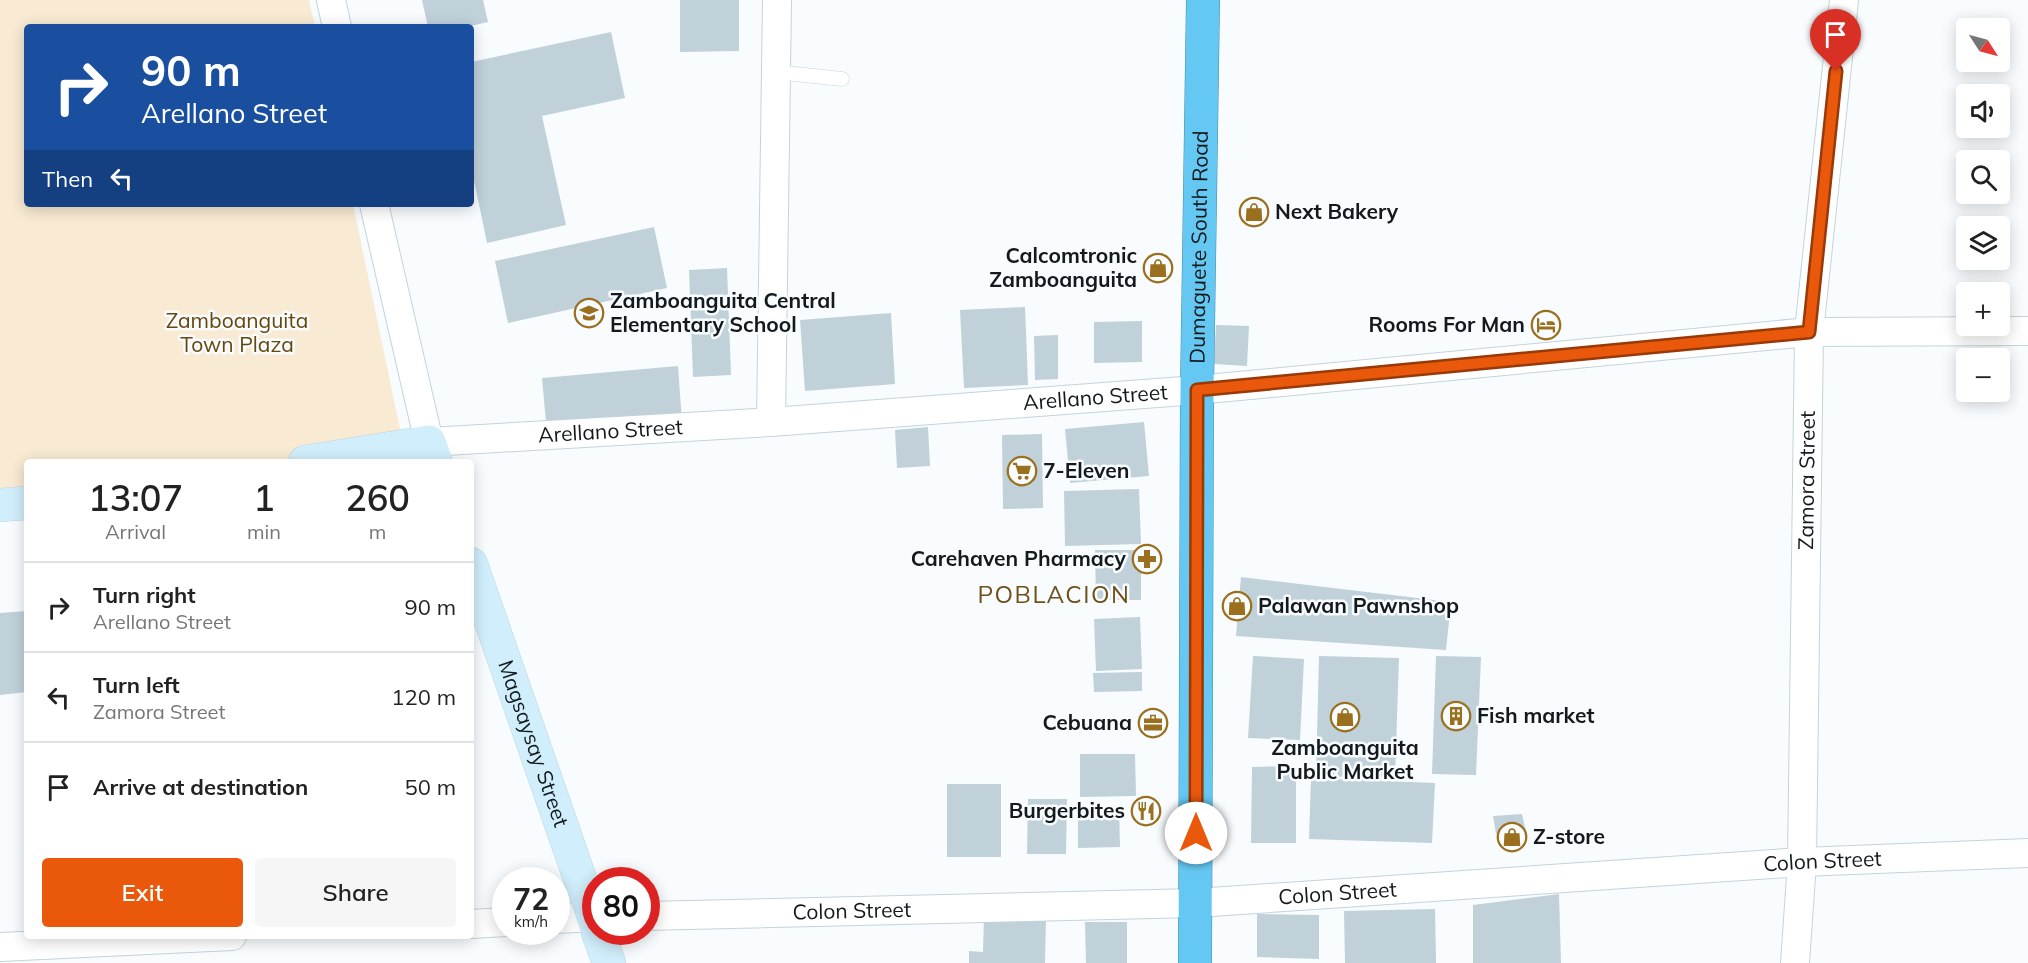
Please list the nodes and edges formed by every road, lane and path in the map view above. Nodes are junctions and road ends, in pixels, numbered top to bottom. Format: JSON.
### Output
{"nodes":[{"id":1,"x":331,"y":0,"type":"edge"},
{"id":2,"x":777,"y":0,"type":"edge"},
{"id":3,"x":1203,"y":0,"type":"edge"},
{"id":4,"x":1844,"y":0,"type":"edge"},
{"id":5,"x":336,"y":24,"type":"edge"},
{"id":6,"x":776,"y":72,"type":"junction"},
{"id":7,"x":842,"y":79,"type":"dead end"},
{"id":8,"x":375,"y":207,"type":"edge"},
{"id":9,"x":2028,"y":331,"type":"edge"},
{"id":10,"x":1809,"y":332,"type":"junction"},
{"id":11,"x":1197,"y":390,"type":"junction"},
{"id":12,"x":771,"y":422,"type":"junction"},
{"id":13,"x":432,"y":452,"type":"edge"},
{"id":14,"x":343,"y":459,"type":"edge"},
{"id":15,"x":24,"y":503,"type":"edge"},
{"id":16,"x":0,"y":506,"type":"edge"},
{"id":17,"x":474,"y":573,"type":"edge"},
{"id":18,"x":2028,"y":853,"type":"edge"},
{"id":19,"x":1802,"y":862,"type":"junction"},
{"id":20,"x":582,"y":885,"type":"edge"},
{"id":21,"x":1196,"y":903,"type":"junction"},
{"id":22,"x":660,"y":916,"type":"edge"},
{"id":23,"x":492,"y":923,"type":"edge"},
{"id":24,"x":474,"y":924,"type":"edge"},
{"id":25,"x":211,"y":939,"type":"edge"},
{"id":26,"x":603,"y":945,"type":"edge"},
{"id":27,"x":0,"y":946,"type":"edge"},
{"id":28,"x":161,"y":946,"type":"edge"},
{"id":29,"x":609,"y":963,"type":"edge"},
{"id":30,"x":1195,"y":963,"type":"edge"},
{"id":31,"x":1795,"y":963,"type":"edge"}],
"edges":[{"from":1,"to":5,"type":"street"},
{"from":2,"to":6,"type":"street"},
{"from":3,"to":11,"type":"highway","name":"Dumaguete South Road"},
{"from":4,"to":10,"type":"street","name":"Zamora Street"},
{"from":6,"to":7,"type":"lane"},
{"from":6,"to":12,"type":"street"},
{"from":8,"to":13,"type":"street"},
{"from":9,"to":10,"type":"street","name":"Arellano Street"},
{"from":10,"to":11,"type":"street","name":"Arellano Street"},
{"from":10,"to":19,"type":"street","name":"Zamora Street"},
{"from":11,"to":12,"type":"street","name":"Arellano Street"},
{"from":11,"to":21,"type":"highway","name":"Dumaguete South Road"},
{"from":12,"to":13,"type":"street","name":"Arellano Street"},
{"from":13,"to":14,"type":"street","name":"Arellano Street"},
{"from":15,"to":16,"type":"street"},
{"from":17,"to":20,"type":"street","name":"Magsaysay Street"},
{"from":18,"to":19,"type":"street","name":"Colon Street"},
{"from":19,"to":21,"type":"street","name":"Colon Street"},
{"from":19,"to":31,"type":"street","name":"Zamora Street"},
{"from":21,"to":22,"type":"street","name":"Colon Street"},
{"from":21,"to":30,"type":"highway","name":"Dumaguete South Road"},
{"from":23,"to":24,"type":"street"},
{"from":25,"to":28,"type":"street"},
{"from":26,"to":29,"type":"street","name":"Magsaysay Street"},
{"from":27,"to":28,"type":"street"}]}
